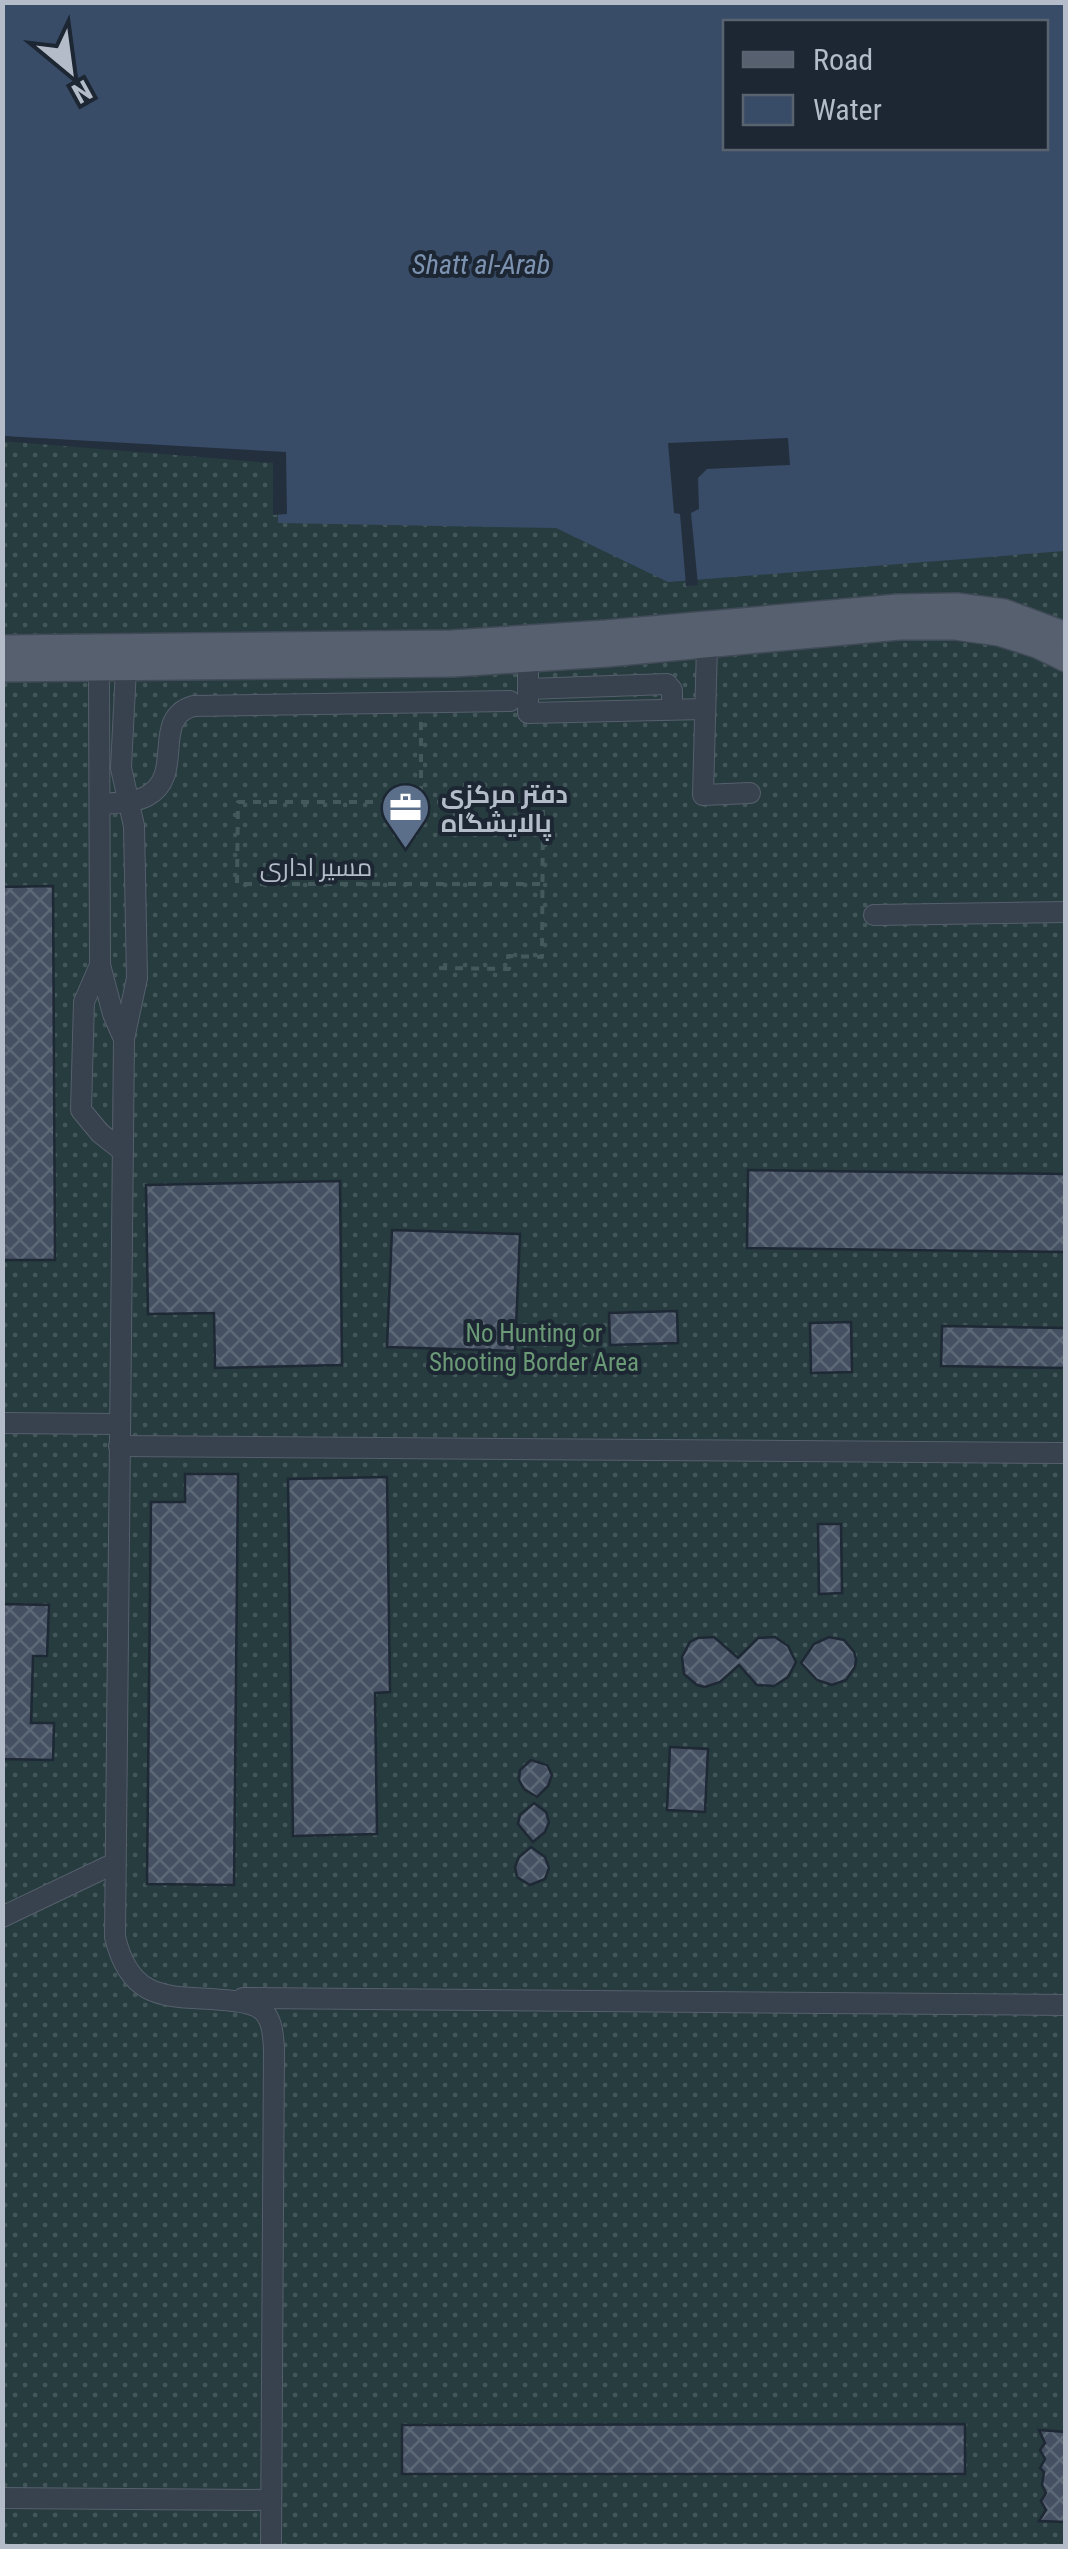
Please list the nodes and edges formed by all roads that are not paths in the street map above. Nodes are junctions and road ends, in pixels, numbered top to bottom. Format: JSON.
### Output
{"nodes":[{"id":1,"x":1066,"y":635,"type":"edge"},
{"id":2,"x":707,"y":645,"type":"junction"},
{"id":3,"x":2,"y":648,"type":"edge"},
{"id":4,"x":126,"y":657,"type":"junction"},
{"id":5,"x":99,"y":658,"type":"junction"},
{"id":6,"x":1066,"y":658,"type":"edge"},
{"id":7,"x":528,"y":659,"type":"junction"},
{"id":8,"x":2,"y":669,"type":"edge"},
{"id":9,"x":519,"y":695,"type":"junction"},
{"id":10,"x":705,"y":709,"type":"junction"},
{"id":11,"x":156,"y":790,"type":"junction"},
{"id":12,"x":750,"y":792,"type":"dead end"},
{"id":13,"x":128,"y":801,"type":"junction"},
{"id":14,"x":100,"y":804,"type":"junction"},
{"id":15,"x":134,"y":826,"type":"junction"},
{"id":16,"x":138,"y":898,"type":"junction"},
{"id":17,"x":100,"y":900,"type":"junction"},
{"id":18,"x":1066,"y":912,"type":"edge"},
{"id":19,"x":874,"y":915,"type":"dead end"},
{"id":20,"x":100,"y":966,"type":"junction"},
{"id":21,"x":124,"y":1038,"type":"junction"},
{"id":22,"x":122,"y":1151,"type":"junction"},
{"id":23,"x":2,"y":1423,"type":"edge"},
{"id":24,"x":119,"y":1424,"type":"junction"},
{"id":25,"x":119,"y":1446,"type":"junction"},
{"id":26,"x":1066,"y":1454,"type":"edge"},
{"id":27,"x":113,"y":1864,"type":"junction"},
{"id":28,"x":2,"y":1917,"type":"edge"},
{"id":29,"x":209,"y":1998,"type":"junction"},
{"id":30,"x":1066,"y":2005,"type":"edge"},
{"id":31,"x":2,"y":2498,"type":"edge"},
{"id":32,"x":271,"y":2500,"type":"junction"},
{"id":33,"x":271,"y":2546,"type":"edge"}],
"edges":[{"from":1,"to":4,"type":"main road"},
{"from":2,"to":6,"type":"main road"},
{"from":2,"to":7,"type":"main road"},
{"from":2,"to":10,"type":"street"},
{"from":3,"to":5,"type":"main road"},
{"from":4,"to":5,"type":"main road"},
{"from":4,"to":7,"type":"main road"},
{"from":4,"to":13,"type":"street"},
{"from":5,"to":8,"type":"main road"},
{"from":5,"to":14,"type":"street"},
{"from":7,"to":9,"type":"street"},
{"from":9,"to":10,"type":"street"},
{"from":9,"to":11,"type":"street"},
{"from":10,"to":12,"type":"street"},
{"from":11,"to":13,"type":"street"},
{"from":11,"to":15,"type":"street"},
{"from":13,"to":14,"type":"street"},
{"from":13,"to":15,"type":"street"},
{"from":14,"to":17,"type":"street"},
{"from":15,"to":16,"type":"street"},
{"from":16,"to":17,"type":"street"},
{"from":16,"to":21,"type":"street"},
{"from":17,"to":20,"type":"street"},
{"from":18,"to":19,"type":"street"},
{"from":20,"to":21,"type":"street"},
{"from":20,"to":22,"type":"street"},
{"from":21,"to":22,"type":"street"},
{"from":22,"to":24,"type":"street"},
{"from":23,"to":24,"type":"street"},
{"from":24,"to":25,"type":"street"},
{"from":25,"to":26,"type":"street"},
{"from":25,"to":27,"type":"street"},
{"from":27,"to":28,"type":"street"},
{"from":27,"to":29,"type":"street"},
{"from":29,"to":30,"type":"street"},
{"from":29,"to":32,"type":"street"},
{"from":31,"to":32,"type":"street"},
{"from":32,"to":33,"type":"street"}]}
